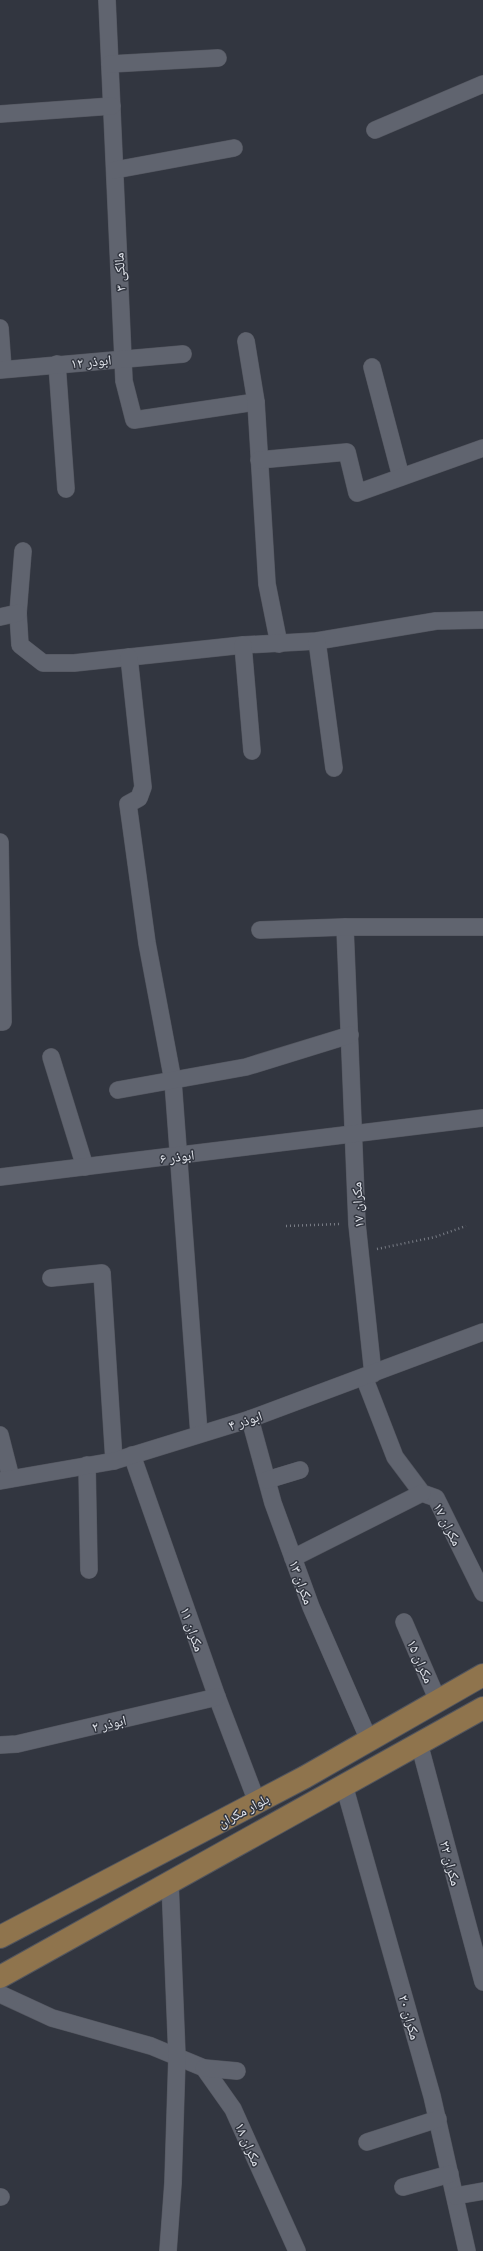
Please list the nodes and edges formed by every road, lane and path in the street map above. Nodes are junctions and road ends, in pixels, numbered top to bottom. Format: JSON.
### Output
{"nodes":[{"id":1,"x":107,"y":0,"type":"edge"},
{"id":2,"x":218,"y":58,"type":"dead end"},
{"id":3,"x":110,"y":64,"type":"junction"},
{"id":4,"x":483,"y":84,"type":"edge"},
{"id":5,"x":112,"y":106,"type":"junction"},
{"id":6,"x":0,"y":114,"type":"edge"},
{"id":7,"x":376,"y":130,"type":"dead end"},
{"id":8,"x":234,"y":148,"type":"dead end"},
{"id":9,"x":115,"y":170,"type":"junction"},
{"id":10,"x":0,"y":328,"type":"edge"},
{"id":11,"x":246,"y":341,"type":"dead end"},
{"id":12,"x":183,"y":354,"type":"dead end"},
{"id":13,"x":123,"y":358,"type":"junction"},
{"id":14,"x":57,"y":364,"type":"junction"},
{"id":15,"x":372,"y":367,"type":"dead end"},
{"id":16,"x":2,"y":370,"type":"edge"},
{"id":17,"x":256,"y":402,"type":"junction"},
{"id":18,"x":483,"y":448,"type":"edge"},
{"id":19,"x":260,"y":460,"type":"junction"},
{"id":20,"x":401,"y":477,"type":"junction"},
{"id":21,"x":66,"y":489,"type":"dead end"},
{"id":22,"x":23,"y":551,"type":"dead end"},
{"id":23,"x":18,"y":613,"type":"junction"},
{"id":24,"x":0,"y":617,"type":"edge"},
{"id":25,"x":483,"y":620,"type":"edge"},
{"id":26,"x":317,"y":641,"type":"junction"},
{"id":27,"x":279,"y":644,"type":"junction"},
{"id":28,"x":244,"y":645,"type":"junction"},
{"id":29,"x":129,"y":657,"type":"junction"},
{"id":30,"x":252,"y":751,"type":"dead end"},
{"id":31,"x":334,"y":768,"type":"dead end"},
{"id":32,"x":0,"y":842,"type":"edge"},
{"id":33,"x":345,"y":927,"type":"junction"},
{"id":34,"x":483,"y":927,"type":"edge"},
{"id":35,"x":260,"y":930,"type":"dead end"},
{"id":36,"x":0,"y":1022,"type":"edge"},
{"id":37,"x":350,"y":1035,"type":"junction"},
{"id":38,"x":51,"y":1057,"type":"dead end"},
{"id":39,"x":173,"y":1080,"type":"junction"},
{"id":40,"x":118,"y":1090,"type":"dead end"},
{"id":41,"x":483,"y":1118,"type":"edge"},
{"id":42,"x":355,"y":1134,"type":"junction"},
{"id":43,"x":178,"y":1155,"type":"junction"},
{"id":44,"x":84,"y":1167,"type":"junction"},
{"id":45,"x":0,"y":1177,"type":"edge"},
{"id":46,"x":357,"y":1224,"type":"junction"},
{"id":47,"x":286,"y":1226,"type":"dead end"},
{"id":48,"x":466,"y":1226,"type":"dead end"},
{"id":49,"x":361,"y":1252,"type":"junction"},
{"id":50,"x":51,"y":1278,"type":"dead end"},
{"id":51,"x":483,"y":1332,"type":"edge"},
{"id":52,"x":369,"y":1376,"type":"junction"},
{"id":53,"x":250,"y":1419,"type":"junction"},
{"id":54,"x":200,"y":1434,"type":"junction"},
{"id":55,"x":0,"y":1435,"type":"edge"},
{"id":56,"x":132,"y":1455,"type":"junction"},
{"id":57,"x":114,"y":1461,"type":"junction"},
{"id":58,"x":88,"y":1465,"type":"junction"},
{"id":59,"x":300,"y":1470,"type":"dead end"},
{"id":60,"x":6,"y":1479,"type":"edge"},
{"id":61,"x":267,"y":1480,"type":"junction"},
{"id":62,"x":422,"y":1493,"type":"junction"},
{"id":63,"x":293,"y":1558,"type":"junction"},
{"id":64,"x":89,"y":1570,"type":"dead end"},
{"id":65,"x":483,"y":1593,"type":"edge"},
{"id":66,"x":404,"y":1622,"type":"dead end"},
{"id":67,"x":483,"y":1675,"type":"edge"},
{"id":68,"x":217,"y":1698,"type":"junction"},
{"id":69,"x":438,"y":1701,"type":"junction"},
{"id":70,"x":483,"y":1708,"type":"edge"},
{"id":71,"x":369,"y":1740,"type":"junction"},
{"id":72,"x":419,"y":1743,"type":"junction"},
{"id":73,"x":0,"y":1745,"type":"edge"},
{"id":74,"x":344,"y":1785,"type":"junction"},
{"id":75,"x":257,"y":1802,"type":"junction"},
{"id":76,"x":170,"y":1882,"type":"junction"},
{"id":77,"x":0,"y":1937,"type":"edge"},
{"id":78,"x":480,"y":1962,"type":"edge"},
{"id":79,"x":0,"y":1977,"type":"edge"},
{"id":80,"x":483,"y":1982,"type":"edge"},
{"id":81,"x":0,"y":1994,"type":"edge"},
{"id":82,"x":177,"y":2057,"type":"junction"},
{"id":83,"x":204,"y":2068,"type":"junction"},
{"id":84,"x":237,"y":2071,"type":"dead end"},
{"id":85,"x":438,"y":2119,"type":"junction"},
{"id":86,"x":367,"y":2142,"type":"dead end"},
{"id":87,"x":450,"y":2174,"type":"junction"},
{"id":88,"x":403,"y":2187,"type":"dead end"},
{"id":89,"x":483,"y":2191,"type":"edge"},
{"id":90,"x":455,"y":2196,"type":"junction"},
{"id":91,"x":168,"y":2251,"type":"edge"},
{"id":92,"x":297,"y":2251,"type":"edge"},
{"id":93,"x":468,"y":2251,"type":"edge"}],
"edges":[{"from":1,"to":3,"type":"street","name":"مالکی ۳"},
{"from":2,"to":3,"type":"street"},
{"from":3,"to":5,"type":"street","name":"مالکی ۳"},
{"from":4,"to":7,"type":"street"},
{"from":5,"to":6,"type":"street"},
{"from":5,"to":9,"type":"street","name":"مالکی ۳"},
{"from":8,"to":9,"type":"street"},
{"from":9,"to":13,"type":"street","name":"مالکی ۳"},
{"from":10,"to":16,"type":"street"},
{"from":11,"to":17,"type":"street"},
{"from":12,"to":13,"type":"street","name":"ابوذر ۱۲"},
{"from":13,"to":14,"type":"street","name":"ابوذر ۱۲"},
{"from":13,"to":17,"type":"street","name":"مالکی ۳"},
{"from":14,"to":16,"type":"street","name":"ابوذر ۱۲"},
{"from":14,"to":21,"type":"street"},
{"from":15,"to":20,"type":"street"},
{"from":17,"to":19,"type":"street"},
{"from":18,"to":20,"type":"street"},
{"from":19,"to":20,"type":"street"},
{"from":19,"to":27,"type":"street"},
{"from":22,"to":23,"type":"street"},
{"from":23,"to":24,"type":"street"},
{"from":23,"to":29,"type":"street"},
{"from":25,"to":26,"type":"street"},
{"from":26,"to":27,"type":"street"},
{"from":26,"to":31,"type":"street"},
{"from":27,"to":28,"type":"street"},
{"from":28,"to":29,"type":"street"},
{"from":28,"to":30,"type":"street"},
{"from":29,"to":39,"type":"street"},
{"from":32,"to":36,"type":"street"},
{"from":33,"to":34,"type":"street"},
{"from":33,"to":35,"type":"street"},
{"from":33,"to":37,"type":"street","name":"مکران ۱۷"},
{"from":37,"to":39,"type":"street"},
{"from":37,"to":42,"type":"street","name":"مکران ۱۷"},
{"from":38,"to":44,"type":"street"},
{"from":39,"to":40,"type":"street"},
{"from":39,"to":43,"type":"street"},
{"from":41,"to":42,"type":"street","name":"ابوذر ۶"},
{"from":42,"to":43,"type":"street","name":"ابوذر ۶"},
{"from":42,"to":46,"type":"street","name":"مکران ۱۷"},
{"from":43,"to":44,"type":"street","name":"ابوذر ۶"},
{"from":43,"to":54,"type":"street"},
{"from":44,"to":45,"type":"street","name":"ابوذر ۶"},
{"from":46,"to":47,"type":"path"},
{"from":46,"to":49,"type":"street","name":"مکران ۱۷"},
{"from":48,"to":49,"type":"path"},
{"from":49,"to":52,"type":"street","name":"مکران ۱۷"},
{"from":50,"to":57,"type":"street"},
{"from":51,"to":52,"type":"street","name":"ابوذر ۴"},
{"from":52,"to":53,"type":"street","name":"ابوذر ۴"},
{"from":52,"to":62,"type":"street","name":"مکران ۱۷"},
{"from":53,"to":54,"type":"street","name":"ابوذر ۴"},
{"from":53,"to":61,"type":"street","name":"مکران ۱۳"},
{"from":54,"to":56,"type":"street","name":"ابوذر ۴"},
{"from":55,"to":60,"type":"street"},
{"from":56,"to":57,"type":"street","name":"ابوذر ۴"},
{"from":56,"to":68,"type":"street","name":"مکران ۱۱"},
{"from":57,"to":58,"type":"street","name":"ابوذر ۴"},
{"from":58,"to":60,"type":"street","name":"ابوذر ۴"},
{"from":58,"to":64,"type":"street"},
{"from":59,"to":61,"type":"street"},
{"from":61,"to":63,"type":"street","name":"مکران ۱۳"},
{"from":62,"to":63,"type":"street"},
{"from":62,"to":65,"type":"street","name":"مکران ۱۷"},
{"from":63,"to":71,"type":"street","name":"مکران ۱۳"},
{"from":66,"to":69,"type":"street","name":"مکران ۱۵"},
{"from":67,"to":69,"type":"main road","name":"بلوار مکران"},
{"from":68,"to":73,"type":"street","name":"ابوذر ۲"},
{"from":68,"to":75,"type":"street","name":"مکران ۱۱"},
{"from":69,"to":71,"type":"main road","name":"بلوار مکران"},
{"from":70,"to":72,"type":"main road"},
{"from":71,"to":75,"type":"main road","name":"بلوار مکران"},
{"from":72,"to":74,"type":"main road"},
{"from":72,"to":78,"type":"street","name":"مکران ۲۲"},
{"from":74,"to":76,"type":"main road"},
{"from":74,"to":85,"type":"street","name":"مکران ۲۰"},
{"from":75,"to":77,"type":"main road","name":"بلوار مکران"},
{"from":76,"to":79,"type":"main road"},
{"from":76,"to":82,"type":"street"},
{"from":78,"to":80,"type":"street","name":"مکران ۲۲"},
{"from":81,"to":82,"type":"street"},
{"from":82,"to":83,"type":"street"},
{"from":82,"to":91,"type":"street"},
{"from":83,"to":84,"type":"street"},
{"from":83,"to":92,"type":"street","name":"مکران ۱۸"},
{"from":85,"to":86,"type":"street"},
{"from":85,"to":87,"type":"street","name":"مکران ۲۰"},
{"from":87,"to":88,"type":"street"},
{"from":87,"to":90,"type":"street","name":"مکران ۲۰"},
{"from":89,"to":90,"type":"street"},
{"from":90,"to":93,"type":"street","name":"مکران ۲۰"}]}
